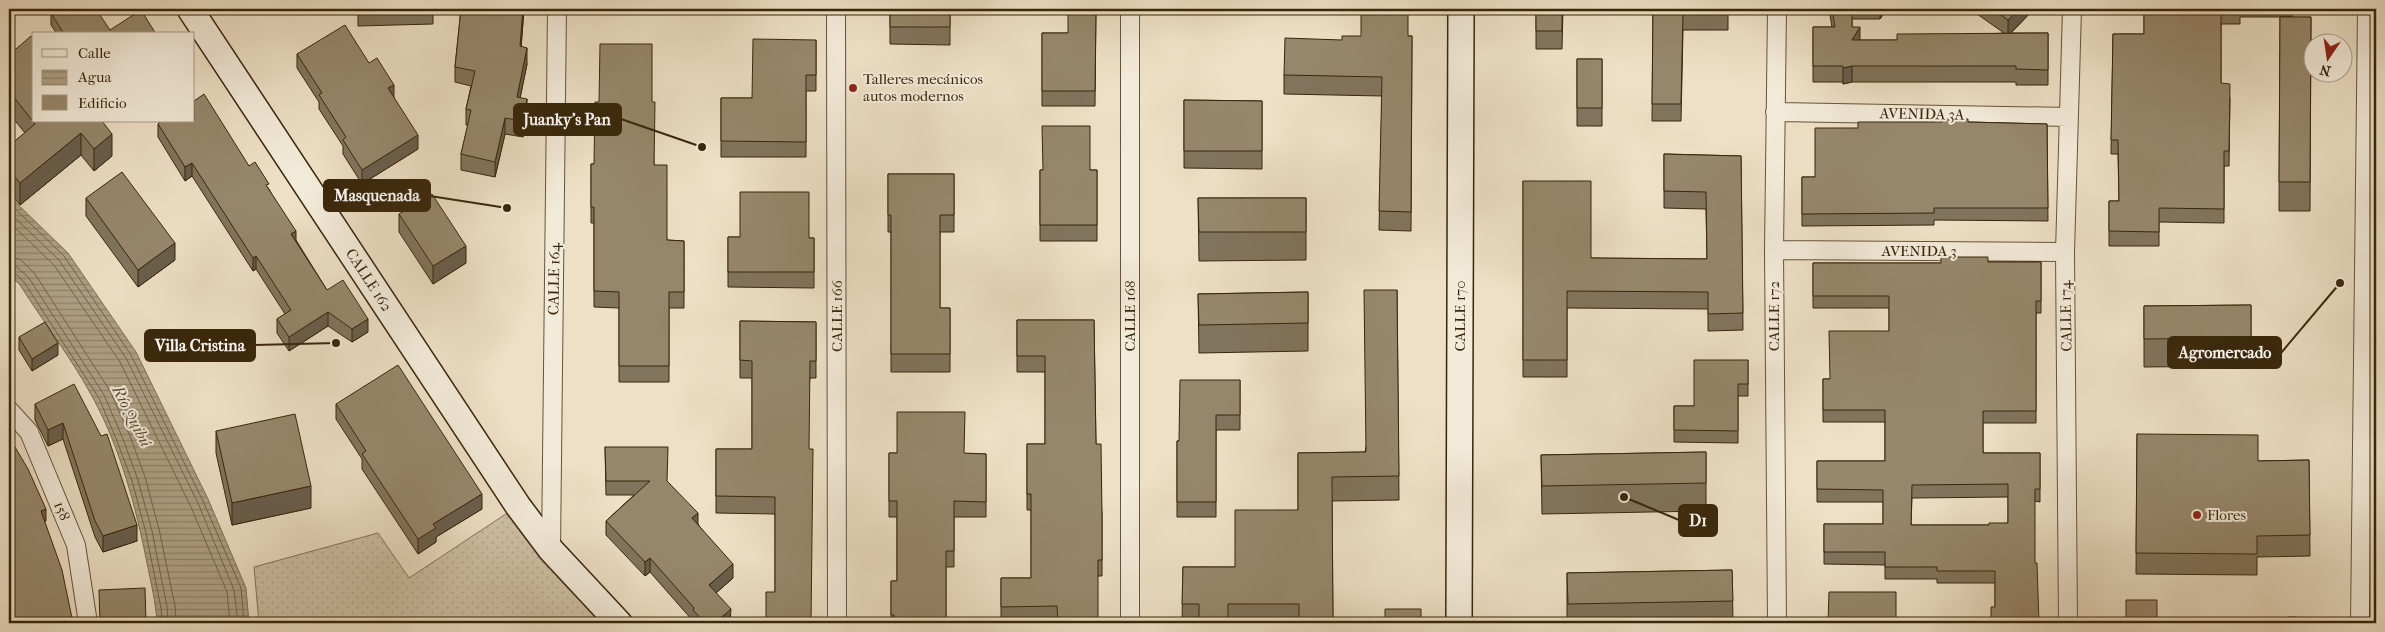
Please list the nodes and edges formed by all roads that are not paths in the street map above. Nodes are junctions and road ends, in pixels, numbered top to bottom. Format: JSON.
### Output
{"nodes":[{"id":1,"x":190,"y":9,"type":"edge"},
{"id":2,"x":557,"y":9,"type":"edge"},
{"id":3,"x":836,"y":9,"type":"edge"},
{"id":4,"x":1130,"y":9,"type":"edge"},
{"id":5,"x":1461,"y":9,"type":"edge"},
{"id":6,"x":1777,"y":9,"type":"edge"},
{"id":7,"x":2072,"y":9,"type":"edge"},
{"id":8,"x":2367,"y":9,"type":"edge"},
{"id":9,"x":1775,"y":112,"type":"junction"},
{"id":10,"x":2069,"y":116,"type":"junction"},
{"id":11,"x":1774,"y":250,"type":"junction"},
{"id":12,"x":2065,"y":252,"type":"junction"},
{"id":13,"x":9,"y":410,"type":"edge"},
{"id":14,"x":551,"y":550,"type":"junction"},
{"id":15,"x":88,"y":623,"type":"edge"},
{"id":16,"x":619,"y":623,"type":"edge"},
{"id":17,"x":837,"y":623,"type":"edge"},
{"id":18,"x":1130,"y":623,"type":"edge"},
{"id":19,"x":1459,"y":623,"type":"edge"},
{"id":20,"x":1777,"y":623,"type":"edge"},
{"id":21,"x":2068,"y":623,"type":"edge"},
{"id":22,"x":2360,"y":623,"type":"edge"}],
"edges":[{"from":1,"to":14,"type":"street","name":"CALLE 162"},
{"from":2,"to":14,"type":"street","name":"CALLE 164"},
{"from":3,"to":17,"type":"street","name":"CALLE 166"},
{"from":4,"to":18,"type":"street","name":"CALLE 168"},
{"from":5,"to":19,"type":"street","name":"CALLE 170"},
{"from":6,"to":9,"type":"street","name":"CALLE 172"},
{"from":7,"to":10,"type":"street","name":"CALLE 174"},
{"from":8,"to":22,"type":"street"},
{"from":9,"to":10,"type":"street","name":"AVENIDA 3A"},
{"from":9,"to":11,"type":"street","name":"CALLE 172"},
{"from":10,"to":12,"type":"street","name":"CALLE 174"},
{"from":11,"to":12,"type":"street","name":"AVENIDA 3"},
{"from":11,"to":20,"type":"street","name":"CALLE 172"},
{"from":12,"to":21,"type":"street","name":"CALLE 174"},
{"from":13,"to":15,"type":"street","name":"158"},
{"from":14,"to":16,"type":"street","name":"CALLE 162"}]}
